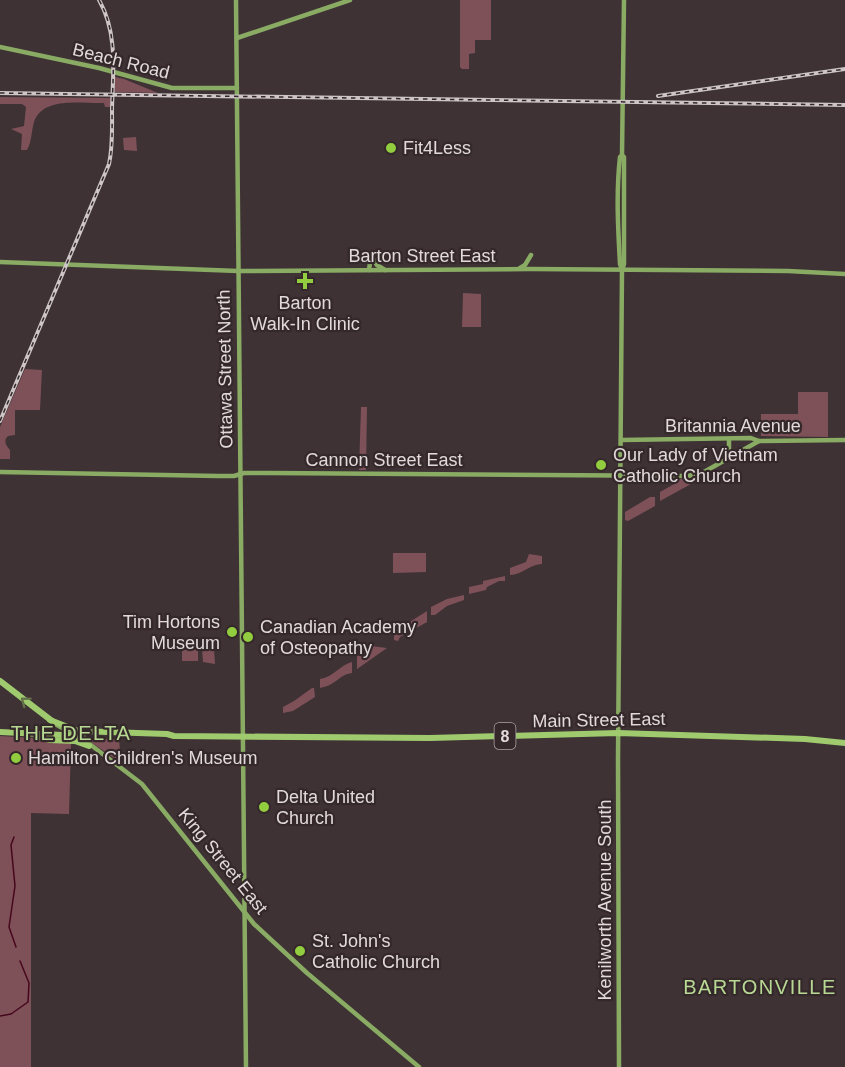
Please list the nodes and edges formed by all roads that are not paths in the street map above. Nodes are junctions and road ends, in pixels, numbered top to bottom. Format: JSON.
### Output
{"nodes":[{"id":1,"x":237,"y":0,"type":"edge"},
{"id":2,"x":350,"y":0,"type":"edge"},
{"id":3,"x":624,"y":0,"type":"edge"},
{"id":4,"x":237,"y":27,"type":"junction"},
{"id":5,"x":245,"y":36,"type":"junction"},
{"id":6,"x":237,"y":38,"type":"junction"},
{"id":7,"x":0,"y":47,"type":"edge"},
{"id":8,"x":237,"y":88,"type":"junction"},
{"id":9,"x":0,"y":262,"type":"edge"},
{"id":10,"x":517,"y":269,"type":"junction"},
{"id":11,"x":533,"y":269,"type":"junction"},
{"id":12,"x":369,"y":270,"type":"junction"},
{"id":13,"x":385,"y":270,"type":"junction"},
{"id":14,"x":622,"y":270,"type":"junction"},
{"id":15,"x":238,"y":271,"type":"junction"},
{"id":16,"x":845,"y":274,"type":"edge"},
{"id":17,"x":621,"y":440,"type":"junction"},
{"id":18,"x":729,"y":440,"type":"junction"},
{"id":19,"x":759,"y":441,"type":"junction"},
{"id":20,"x":845,"y":441,"type":"edge"},
{"id":21,"x":729,"y":458,"type":"junction"},
{"id":22,"x":0,"y":472,"type":"edge"},
{"id":23,"x":240,"y":474,"type":"junction"},
{"id":24,"x":621,"y":474,"type":"junction"},
{"id":25,"x":0,"y":681,"type":"edge"},
{"id":26,"x":50,"y":720,"type":"junction"},
{"id":27,"x":57,"y":725,"type":"junction"},
{"id":28,"x":0,"y":732,"type":"edge"},
{"id":29,"x":21,"y":733,"type":"junction"},
{"id":30,"x":618,"y":733,"type":"junction"},
{"id":31,"x":43,"y":734,"type":"junction"},
{"id":32,"x":75,"y":735,"type":"junction"},
{"id":33,"x":174,"y":736,"type":"junction"},
{"id":34,"x":243,"y":737,"type":"junction"},
{"id":35,"x":845,"y":743,"type":"edge"},
{"id":36,"x":89,"y":746,"type":"junction"},
{"id":37,"x":245,"y":914,"type":"junction"},
{"id":38,"x":246,"y":1067,"type":"edge"},
{"id":39,"x":419,"y":1067,"type":"edge"},
{"id":40,"x":619,"y":1067,"type":"edge"}],
"edges":[{"from":1,"to":4,"type":"main road","name":"Ottawa Street North"},
{"from":2,"to":5,"type":"main road"},
{"from":3,"to":14,"type":"main road","name":"Kenilworth Avenue South"},
{"from":4,"to":5,"type":"main road"},
{"from":4,"to":6,"type":"main road","name":"Ottawa Street North"},
{"from":5,"to":6,"type":"main road"},
{"from":6,"to":8,"type":"main road","name":"Ottawa Street North"},
{"from":7,"to":8,"type":"main road","name":"Beach Road"},
{"from":8,"to":15,"type":"main road","name":"Ottawa Street North"},
{"from":9,"to":15,"type":"main road","name":"Barton Street East"},
{"from":10,"to":11,"type":"main road","name":"Barton Street East"},
{"from":10,"to":11,"type":"main road"},
{"from":10,"to":13,"type":"main road","name":"Barton Street East"},
{"from":11,"to":14,"type":"main road","name":"Barton Street East"},
{"from":12,"to":13,"type":"main road","name":"Barton Street East"},
{"from":12,"to":13,"type":"main road"},
{"from":12,"to":15,"type":"main road","name":"Barton Street East"},
{"from":14,"to":16,"type":"main road","name":"Barton Street East"},
{"from":14,"to":17,"type":"main road","name":"Kenilworth Avenue South"},
{"from":15,"to":23,"type":"main road","name":"Ottawa Street North"},
{"from":17,"to":18,"type":"main road","name":"Britannia Avenue"},
{"from":17,"to":24,"type":"main road","name":"Kenilworth Avenue South"},
{"from":18,"to":19,"type":"main road","name":"Britannia Avenue"},
{"from":18,"to":21,"type":"main road"},
{"from":19,"to":20,"type":"main road","name":"Britannia Avenue"},
{"from":19,"to":21,"type":"main road","name":"Cannon Street East"},
{"from":21,"to":24,"type":"main road","name":"Cannon Street East"},
{"from":22,"to":23,"type":"main road","name":"Cannon Street East"},
{"from":23,"to":24,"type":"main road","name":"Cannon Street East"},
{"from":23,"to":34,"type":"main road","name":"Ottawa Street North"},
{"from":24,"to":30,"type":"main road","name":"Kenilworth Avenue South"},
{"from":26,"to":25,"type":"main road","name":"King Street East","number":"8","one_way":true},
{"from":26,"to":27,"type":"main road","name":"King Street East"},
{"from":26,"to":33,"type":"main road","name":"Main Street East","number":"8"},
{"from":27,"to":31,"type":"main road"},
{"from":27,"to":32,"type":"main road","name":"King Street East"},
{"from":28,"to":29,"type":"main road","name":"Main Street East","number":"8"},
{"from":29,"to":31,"type":"main road","name":"Main Street East","number":"8"},
{"from":29,"to":36,"type":"main road"},
{"from":30,"to":34,"type":"main road","name":"Main Street East","number":"8"},
{"from":30,"to":35,"type":"main road","name":"Main Street East","number":"8"},
{"from":30,"to":40,"type":"main road","name":"Kenilworth Avenue South"},
{"from":31,"to":32,"type":"main road","name":"Main Street East","number":"8"},
{"from":32,"to":33,"type":"main road","name":"Main Street East","number":"8"},
{"from":32,"to":36,"type":"main road","name":"King Street East"},
{"from":33,"to":34,"type":"main road","name":"Main Street East","number":"8"},
{"from":34,"to":37,"type":"main road","name":"Ottawa Street North"},
{"from":36,"to":37,"type":"main road","name":"King Street East"},
{"from":37,"to":38,"type":"main road","name":"Ottawa Street North"},
{"from":37,"to":39,"type":"main road","name":"King Street East"}]}
